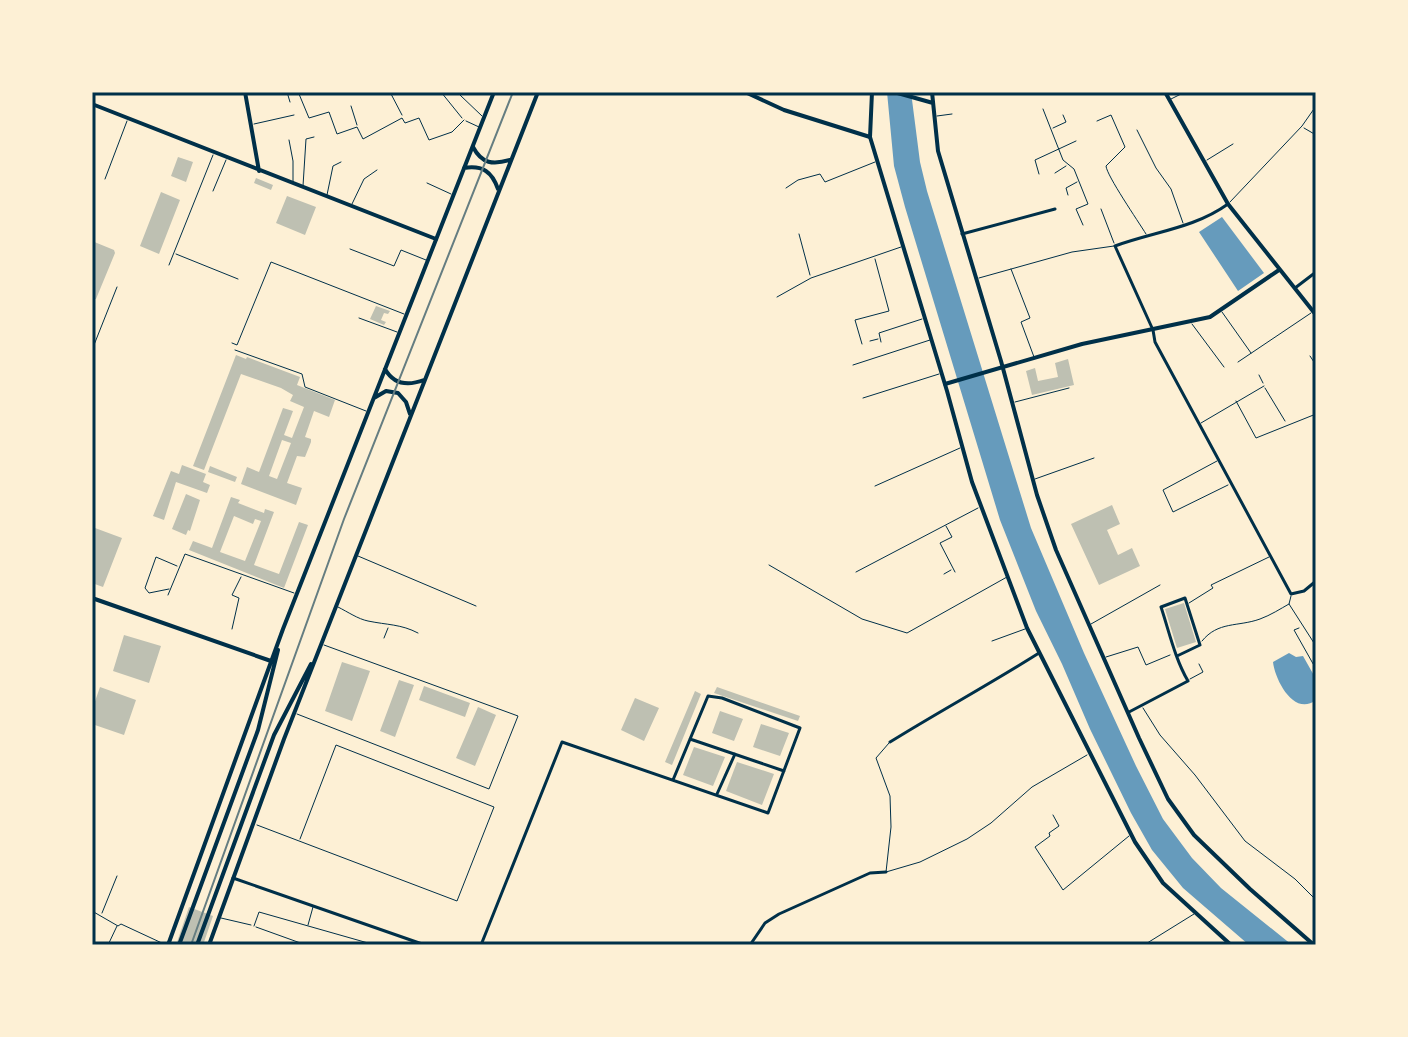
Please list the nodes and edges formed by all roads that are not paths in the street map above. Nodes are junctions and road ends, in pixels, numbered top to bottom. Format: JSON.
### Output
{"nodes":[{"id":1,"x":245,"y":92,"type":"edge"},
{"id":2,"x":287,"y":92,"type":"edge"},
{"id":3,"x":390,"y":92,"type":"edge"},
{"id":4,"x":441,"y":92,"type":"edge"},
{"id":5,"x":494,"y":92,"type":"edge"},
{"id":6,"x":538,"y":92,"type":"edge"},
{"id":7,"x":745,"y":92,"type":"edge"},
{"id":8,"x":872,"y":92,"type":"edge"},
{"id":9,"x":894,"y":92,"type":"edge"},
{"id":10,"x":932,"y":92,"type":"edge"},
{"id":11,"x":1165,"y":92,"type":"edge"},
{"id":12,"x":1185,"y":92,"type":"edge"},
{"id":13,"x":299,"y":94,"type":"edge"},
{"id":14,"x":460,"y":95,"type":"dead end"},
{"id":15,"x":1169,"y":101,"type":"junction"},
{"id":16,"x":290,"y":102,"type":"dead end"},
{"id":17,"x":933,"y":103,"type":"junction"},
{"id":18,"x":92,"y":104,"type":"edge"},
{"id":19,"x":351,"y":106,"type":"dead end"},
{"id":20,"x":1316,"y":106,"type":"edge"},
{"id":21,"x":1043,"y":109,"type":"dead end"},
{"id":22,"x":952,"y":114,"type":"dead end"},
{"id":23,"x":294,"y":115,"type":"dead end"},
{"id":24,"x":1063,"y":115,"type":"dead end"},
{"id":25,"x":934,"y":116,"type":"junction"},
{"id":26,"x":127,"y":118,"type":"junction"},
{"id":27,"x":402,"y":118,"type":"junction"},
{"id":28,"x":484,"y":118,"type":"junction"},
{"id":29,"x":464,"y":120,"type":"junction"},
{"id":30,"x":1097,"y":121,"type":"dead end"},
{"id":31,"x":251,"y":125,"type":"junction"},
{"id":32,"x":1302,"y":126,"type":"junction"},
{"id":33,"x":357,"y":127,"type":"junction"},
{"id":34,"x":480,"y":128,"type":"junction"},
{"id":35,"x":1051,"y":129,"type":"junction"},
{"id":36,"x":1137,"y":130,"type":"dead end"},
{"id":37,"x":1316,"y":135,"type":"edge"},
{"id":38,"x":314,"y":137,"type":"dead end"},
{"id":39,"x":870,"y":137,"type":"junction"},
{"id":40,"x":289,"y":140,"type":"dead end"},
{"id":41,"x":1076,"y":141,"type":"dead end"},
{"id":42,"x":1233,"y":144,"type":"dead end"},
{"id":43,"x":473,"y":147,"type":"junction"},
{"id":44,"x":1059,"y":148,"type":"junction"},
{"id":45,"x":214,"y":153,"type":"junction"},
{"id":46,"x":227,"y":158,"type":"junction"},
{"id":47,"x":512,"y":159,"type":"junction"},
{"id":48,"x":878,"y":161,"type":"junction"},
{"id":49,"x":1205,"y":161,"type":"junction"},
{"id":50,"x":341,"y":162,"type":"dead end"},
{"id":51,"x":1069,"y":165,"type":"junction"},
{"id":52,"x":464,"y":168,"type":"junction"},
{"id":53,"x":377,"y":170,"type":"dead end"},
{"id":54,"x":259,"y":171,"type":"junction"},
{"id":55,"x":1055,"y":173,"type":"dead end"},
{"id":56,"x":1039,"y":174,"type":"dead end"},
{"id":57,"x":105,"y":179,"type":"dead end"},
{"id":58,"x":1080,"y":181,"type":"junction"},
{"id":59,"x":427,"y":183,"type":"dead end"},
{"id":60,"x":293,"y":184,"type":"junction"},
{"id":61,"x":303,"y":188,"type":"junction"},
{"id":62,"x":786,"y":188,"type":"dead end"},
{"id":63,"x":213,"y":191,"type":"dead end"},
{"id":64,"x":499,"y":191,"type":"junction"},
{"id":65,"x":1068,"y":195,"type":"dead end"},
{"id":66,"x":454,"y":196,"type":"junction"},
{"id":67,"x":326,"y":197,"type":"junction"},
{"id":68,"x":1228,"y":204,"type":"junction"},
{"id":69,"x":351,"y":206,"type":"junction"},
{"id":70,"x":1055,"y":209,"type":"dead end"},
{"id":71,"x":1101,"y":209,"type":"dead end"},
{"id":72,"x":1083,"y":225,"type":"dead end"},
{"id":73,"x":1184,"y":225,"type":"junction"},
{"id":74,"x":799,"y":234,"type":"dead end"},
{"id":75,"x":962,"y":234,"type":"junction"},
{"id":76,"x":1146,"y":234,"type":"junction"},
{"id":77,"x":436,"y":239,"type":"junction"},
{"id":78,"x":903,"y":246,"type":"junction"},
{"id":79,"x":1115,"y":246,"type":"junction"},
{"id":80,"x":350,"y":249,"type":"dead end"},
{"id":81,"x":173,"y":253,"type":"junction"},
{"id":82,"x":874,"y":257,"type":"junction"},
{"id":83,"x":428,"y":261,"type":"junction"},
{"id":84,"x":169,"y":265,"type":"dead end"},
{"id":85,"x":1011,"y":267,"type":"junction"},
{"id":86,"x":1279,"y":270,"type":"junction"},
{"id":87,"x":1316,"y":272,"type":"edge"},
{"id":88,"x":811,"y":278,"type":"junction"},
{"id":89,"x":238,"y":279,"type":"dead end"},
{"id":90,"x":977,"y":279,"type":"junction"},
{"id":91,"x":117,"y":287,"type":"dead end"},
{"id":92,"x":1295,"y":288,"type":"junction"},
{"id":93,"x":777,"y":297,"type":"dead end"},
{"id":94,"x":1221,"y":310,"type":"junction"},
{"id":95,"x":1314,"y":313,"type":"edge"},
{"id":96,"x":407,"y":315,"type":"junction"},
{"id":97,"x":359,"y":318,"type":"dead end"},
{"id":98,"x":925,"y":318,"type":"junction"},
{"id":99,"x":1191,"y":322,"type":"junction"},
{"id":100,"x":1153,"y":330,"type":"junction"},
{"id":101,"x":400,"y":333,"type":"junction"},
{"id":102,"x":880,"y":338,"type":"junction"},
{"id":103,"x":932,"y":339,"type":"junction"},
{"id":104,"x":870,"y":341,"type":"dead end"},
{"id":105,"x":881,"y":342,"type":"dead end"},
{"id":106,"x":232,"y":343,"type":"dead end"},
{"id":107,"x":862,"y":344,"type":"dead end"},
{"id":108,"x":92,"y":350,"type":"edge"},
{"id":109,"x":235,"y":350,"type":"dead end"},
{"id":110,"x":1251,"y":353,"type":"junction"},
{"id":111,"x":1310,"y":356,"type":"dead end"},
{"id":112,"x":1035,"y":359,"type":"junction"},
{"id":113,"x":1238,"y":362,"type":"dead end"},
{"id":114,"x":853,"y":365,"type":"dead end"},
{"id":115,"x":1316,"y":365,"type":"edge"},
{"id":116,"x":1224,"y":367,"type":"dead end"},
{"id":117,"x":385,"y":369,"type":"junction"},
{"id":118,"x":1004,"y":369,"type":"junction"},
{"id":119,"x":941,"y":373,"type":"junction"},
{"id":120,"x":1259,"y":375,"type":"dead end"},
{"id":121,"x":425,"y":379,"type":"junction"},
{"id":122,"x":945,"y":384,"type":"junction"},
{"id":123,"x":1264,"y":386,"type":"junction"},
{"id":124,"x":1069,"y":388,"type":"dead end"},
{"id":125,"x":374,"y":398,"type":"junction"},
{"id":126,"x":863,"y":398,"type":"dead end"},
{"id":127,"x":1236,"y":401,"type":"junction"},
{"id":128,"x":1012,"y":403,"type":"junction"},
{"id":129,"x":369,"y":412,"type":"junction"},
{"id":130,"x":1316,"y":414,"type":"edge"},
{"id":131,"x":411,"y":416,"type":"junction"},
{"id":132,"x":1201,"y":423,"type":"junction"},
{"id":133,"x":1287,"y":424,"type":"junction"},
{"id":134,"x":963,"y":447,"type":"junction"},
{"id":135,"x":1094,"y":458,"type":"dead end"},
{"id":136,"x":1220,"y":460,"type":"junction"},
{"id":137,"x":1033,"y":479,"type":"junction"},
{"id":138,"x":1231,"y":483,"type":"junction"},
{"id":139,"x":875,"y":486,"type":"dead end"},
{"id":140,"x":981,"y":506,"type":"junction"},
{"id":141,"x":945,"y":524,"type":"junction"},
{"id":142,"x":356,"y":556,"type":"junction"},
{"id":143,"x":1272,"y":556,"type":"junction"},
{"id":144,"x":769,"y":565,"type":"dead end"},
{"id":145,"x":179,"y":567,"type":"junction"},
{"id":146,"x":953,"y":568,"type":"junction"},
{"id":147,"x":856,"y":572,"type":"dead end"},
{"id":148,"x":955,"y":572,"type":"dead end"},
{"id":149,"x":242,"y":574,"type":"junction"},
{"id":150,"x":944,"y":574,"type":"dead end"},
{"id":151,"x":1008,"y":577,"type":"junction"},
{"id":152,"x":1316,"y":581,"type":"edge"},
{"id":153,"x":1160,"y":585,"type":"dead end"},
{"id":154,"x":171,"y":587,"type":"junction"},
{"id":155,"x":297,"y":594,"type":"junction"},
{"id":156,"x":1291,"y":594,"type":"junction"},
{"id":157,"x":168,"y":595,"type":"dead end"},
{"id":158,"x":92,"y":598,"type":"edge"},
{"id":159,"x":1189,"y":603,"type":"dead end"},
{"id":160,"x":1289,"y":604,"type":"junction"},
{"id":161,"x":336,"y":606,"type":"junction"},
{"id":162,"x":476,"y":606,"type":"dead end"},
{"id":163,"x":1089,"y":625,"type":"junction"},
{"id":164,"x":389,"y":626,"type":"junction"},
{"id":165,"x":1301,"y":626,"type":"junction"},
{"id":166,"x":1027,"y":628,"type":"junction"},
{"id":167,"x":232,"y":629,"type":"dead end"},
{"id":168,"x":283,"y":629,"type":"junction"},
{"id":169,"x":418,"y":633,"type":"dead end"},
{"id":170,"x":384,"y":638,"type":"dead end"},
{"id":171,"x":992,"y":641,"type":"dead end"},
{"id":172,"x":1316,"y":641,"type":"edge"},
{"id":173,"x":321,"y":644,"type":"junction"},
{"id":174,"x":1200,"y":645,"type":"junction"},
{"id":175,"x":1039,"y":653,"type":"junction"},
{"id":176,"x":1170,"y":655,"type":"dead end"},
{"id":177,"x":1177,"y":656,"type":"junction"},
{"id":178,"x":1104,"y":658,"type":"junction"},
{"id":179,"x":271,"y":661,"type":"junction"},
{"id":180,"x":1199,"y":664,"type":"dead end"},
{"id":181,"x":1316,"y":669,"type":"edge"},
{"id":182,"x":1188,"y":681,"type":"junction"},
{"id":183,"x":1141,"y":706,"type":"junction"},
{"id":184,"x":294,"y":712,"type":"junction"},
{"id":185,"x":1128,"y":712,"type":"junction"},
{"id":186,"x":690,"y":739,"type":"junction"},
{"id":187,"x":890,"y":742,"type":"joint"},
{"id":188,"x":735,"y":754,"type":"junction"},
{"id":189,"x":1089,"y":754,"type":"junction"},
{"id":190,"x":784,"y":771,"type":"junction"},
{"id":191,"x":673,"y":780,"type":"junction"},
{"id":192,"x":717,"y":795,"type":"junction"},
{"id":193,"x":1053,"y":815,"type":"dead end"},
{"id":194,"x":253,"y":824,"type":"junction"},
{"id":195,"x":1131,"y":835,"type":"junction"},
{"id":196,"x":300,"y":839,"type":"junction"},
{"id":197,"x":886,"y":872,"type":"junction"},
{"id":198,"x":117,"y":876,"type":"dead end"},
{"id":199,"x":233,"y":878,"type":"junction"},
{"id":200,"x":1316,"y":900,"type":"edge"},
{"id":201,"x":314,"y":905,"type":"junction"},
{"id":202,"x":92,"y":911,"type":"edge"},
{"id":203,"x":1196,"y":913,"type":"junction"},
{"id":204,"x":101,"y":915,"type":"junction"},
{"id":205,"x":219,"y":917,"type":"junction"},
{"id":206,"x":118,"y":926,"type":"junction"},
{"id":207,"x":254,"y":926,"type":"junction"},
{"id":208,"x":308,"y":927,"type":"junction"},
{"id":209,"x":108,"y":945,"type":"edge"},
{"id":210,"x":167,"y":945,"type":"edge"},
{"id":211,"x":179,"y":945,"type":"edge"},
{"id":212,"x":197,"y":945,"type":"edge"},
{"id":213,"x":209,"y":945,"type":"edge"},
{"id":214,"x":306,"y":945,"type":"edge"},
{"id":215,"x":375,"y":945,"type":"edge"},
{"id":216,"x":425,"y":945,"type":"edge"},
{"id":217,"x":481,"y":945,"type":"edge"},
{"id":218,"x":750,"y":945,"type":"edge"},
{"id":219,"x":1144,"y":945,"type":"edge"},
{"id":220,"x":1231,"y":945,"type":"edge"},
{"id":221,"x":1314,"y":945,"type":"edge"}],
"edges":[{"from":1,"to":31,"type":"main road"},
{"from":2,"to":16,"type":"lane"},
{"from":3,"to":27,"type":"lane"},
{"from":4,"to":29,"type":"lane"},
{"from":5,"to":28,"type":"main road"},
{"from":6,"to":47,"type":"main road"},
{"from":7,"to":39,"type":"main road"},
{"from":8,"to":39,"type":"main road"},
{"from":9,"to":17,"type":"main road"},
{"from":10,"to":17,"type":"main road"},
{"from":11,"to":15,"type":"main road"},
{"from":12,"to":15,"type":"lane"},
{"from":13,"to":33,"type":"lane"},
{"from":14,"to":28,"type":"lane"},
{"from":15,"to":49,"type":"main road"},
{"from":17,"to":25,"type":"main road"},
{"from":18,"to":26,"type":"main road"},
{"from":19,"to":33,"type":"lane"},
{"from":20,"to":32,"type":"lane"},
{"from":21,"to":35,"type":"lane"},
{"from":22,"to":25,"type":"lane"},
{"from":23,"to":31,"type":"lane"},
{"from":24,"to":35,"type":"lane"},
{"from":25,"to":75,"type":"main road"},
{"from":26,"to":45,"type":"main road"},
{"from":26,"to":57,"type":"lane"},
{"from":27,"to":29,"type":"lane"},
{"from":27,"to":33,"type":"lane"},
{"from":28,"to":34,"type":"main road"},
{"from":29,"to":34,"type":"lane"},
{"from":30,"to":76,"type":"lane"},
{"from":31,"to":54,"type":"main road"},
{"from":32,"to":37,"type":"lane"},
{"from":32,"to":68,"type":"lane"},
{"from":34,"to":43,"type":"main road"},
{"from":35,"to":44,"type":"lane"},
{"from":36,"to":73,"type":"lane"},
{"from":38,"to":61,"type":"lane"},
{"from":39,"to":48,"type":"main road"},
{"from":40,"to":60,"type":"lane"},
{"from":41,"to":44,"type":"lane"},
{"from":42,"to":49,"type":"lane"},
{"from":43,"to":47,"type":"main road"},
{"from":43,"to":52,"type":"main road"},
{"from":44,"to":51,"type":"lane"},
{"from":44,"to":56,"type":"lane"},
{"from":45,"to":46,"type":"main road"},
{"from":45,"to":81,"type":"lane"},
{"from":46,"to":54,"type":"main road"},
{"from":46,"to":63,"type":"lane"},
{"from":47,"to":64,"type":"main road"},
{"from":48,"to":62,"type":"lane"},
{"from":48,"to":78,"type":"main road"},
{"from":49,"to":68,"type":"main road"},
{"from":50,"to":67,"type":"lane"},
{"from":51,"to":55,"type":"lane"},
{"from":51,"to":58,"type":"lane"},
{"from":52,"to":64,"type":"main road"},
{"from":52,"to":66,"type":"main road"},
{"from":53,"to":69,"type":"lane"},
{"from":54,"to":60,"type":"main road"},
{"from":58,"to":65,"type":"lane"},
{"from":58,"to":72,"type":"lane"},
{"from":59,"to":66,"type":"lane"},
{"from":60,"to":61,"type":"main road"},
{"from":61,"to":67,"type":"main road"},
{"from":64,"to":121,"type":"main road"},
{"from":66,"to":77,"type":"main road"},
{"from":67,"to":69,"type":"main road"},
{"from":68,"to":73,"type":"street"},
{"from":68,"to":86,"type":"main road"},
{"from":69,"to":77,"type":"main road"},
{"from":70,"to":75,"type":"street"},
{"from":71,"to":79,"type":"lane"},
{"from":73,"to":76,"type":"street"},
{"from":74,"to":88,"type":"lane"},
{"from":75,"to":90,"type":"main road"},
{"from":76,"to":79,"type":"street"},
{"from":77,"to":83,"type":"main road"},
{"from":78,"to":82,"type":"lane"},
{"from":78,"to":98,"type":"main road"},
{"from":79,"to":85,"type":"lane"},
{"from":79,"to":100,"type":"street"},
{"from":80,"to":83,"type":"lane"},
{"from":81,"to":84,"type":"lane"},
{"from":81,"to":89,"type":"lane"},
{"from":82,"to":88,"type":"lane"},
{"from":82,"to":107,"type":"lane"},
{"from":83,"to":96,"type":"main road"},
{"from":85,"to":90,"type":"lane"},
{"from":85,"to":112,"type":"lane"},
{"from":86,"to":92,"type":"main road"},
{"from":86,"to":94,"type":"main road"},
{"from":87,"to":92,"type":"street"},
{"from":88,"to":93,"type":"lane"},
{"from":90,"to":118,"type":"main road"},
{"from":91,"to":108,"type":"lane"},
{"from":92,"to":95,"type":"main road"},
{"from":94,"to":99,"type":"main road"},
{"from":94,"to":110,"type":"lane"},
{"from":95,"to":110,"type":"lane"},
{"from":96,"to":101,"type":"main road"},
{"from":96,"to":106,"type":"lane"},
{"from":97,"to":101,"type":"lane"},
{"from":98,"to":102,"type":"lane"},
{"from":98,"to":103,"type":"main road"},
{"from":99,"to":100,"type":"main road"},
{"from":99,"to":116,"type":"lane"},
{"from":100,"to":112,"type":"main road"},
{"from":100,"to":132,"type":"street"},
{"from":101,"to":117,"type":"main road"},
{"from":102,"to":104,"type":"lane"},
{"from":102,"to":105,"type":"lane"},
{"from":103,"to":114,"type":"lane"},
{"from":103,"to":119,"type":"main road"},
{"from":109,"to":129,"type":"lane"},
{"from":110,"to":113,"type":"lane"},
{"from":111,"to":115,"type":"lane"},
{"from":112,"to":118,"type":"main road"},
{"from":117,"to":121,"type":"main road"},
{"from":117,"to":125,"type":"main road"},
{"from":118,"to":122,"type":"main road"},
{"from":118,"to":128,"type":"main road"},
{"from":119,"to":122,"type":"main road"},
{"from":119,"to":126,"type":"lane"},
{"from":120,"to":123,"type":"lane"},
{"from":121,"to":131,"type":"main road"},
{"from":122,"to":134,"type":"main road"},
{"from":123,"to":127,"type":"lane"},
{"from":123,"to":133,"type":"lane"},
{"from":124,"to":128,"type":"lane"},
{"from":125,"to":129,"type":"main road"},
{"from":125,"to":131,"type":"main road"},
{"from":127,"to":132,"type":"lane"},
{"from":127,"to":133,"type":"lane"},
{"from":128,"to":137,"type":"main road"},
{"from":129,"to":155,"type":"main road"},
{"from":130,"to":133,"type":"lane"},
{"from":131,"to":142,"type":"main road"},
{"from":132,"to":136,"type":"street"},
{"from":134,"to":139,"type":"lane"},
{"from":134,"to":140,"type":"main road"},
{"from":135,"to":137,"type":"lane"},
{"from":136,"to":138,"type":"street"},
{"from":136,"to":138,"type":"lane"},
{"from":137,"to":163,"type":"main road"},
{"from":138,"to":143,"type":"street"},
{"from":140,"to":141,"type":"lane"},
{"from":140,"to":151,"type":"main road"},
{"from":141,"to":146,"type":"lane"},
{"from":141,"to":147,"type":"lane"},
{"from":142,"to":161,"type":"main road"},
{"from":142,"to":162,"type":"lane"},
{"from":143,"to":156,"type":"street"},
{"from":143,"to":159,"type":"lane"},
{"from":144,"to":151,"type":"lane"},
{"from":145,"to":149,"type":"lane"},
{"from":145,"to":154,"type":"lane"},
{"from":145,"to":154,"type":"lane"},
{"from":146,"to":148,"type":"lane"},
{"from":146,"to":150,"type":"lane"},
{"from":149,"to":155,"type":"lane"},
{"from":149,"to":167,"type":"lane"},
{"from":151,"to":166,"type":"main road"},
{"from":152,"to":156,"type":"street"},
{"from":153,"to":163,"type":"lane"},
{"from":154,"to":157,"type":"lane"},
{"from":155,"to":168,"type":"main road"},
{"from":156,"to":160,"type":"lane"},
{"from":158,"to":179,"type":"main road"},
{"from":160,"to":165,"type":"lane"},
{"from":160,"to":174,"type":"lane"},
{"from":161,"to":164,"type":"lane"},
{"from":161,"to":173,"type":"main road"},
{"from":163,"to":178,"type":"main road"},
{"from":164,"to":169,"type":"lane"},
{"from":164,"to":170,"type":"lane"},
{"from":165,"to":172,"type":"lane"},
{"from":165,"to":181,"type":"lane"},
{"from":166,"to":171,"type":"lane"},
{"from":166,"to":175,"type":"main road"},
{"from":168,"to":179,"type":"main road"},
{"from":168,"to":211,"type":"main road"},
{"from":173,"to":184,"type":"main road"},
{"from":173,"to":184,"type":"lane"},
{"from":173,"to":212,"type":"main road"},
{"from":174,"to":177,"type":"street"},
{"from":174,"to":177,"type":"street"},
{"from":175,"to":187,"type":"street"},
{"from":175,"to":189,"type":"main road"},
{"from":176,"to":178,"type":"lane"},
{"from":177,"to":182,"type":"street"},
{"from":178,"to":185,"type":"main road"},
{"from":179,"to":210,"type":"main road"},
{"from":180,"to":182,"type":"lane"},
{"from":182,"to":183,"type":"street"},
{"from":183,"to":185,"type":"street"},
{"from":183,"to":200,"type":"lane"},
{"from":184,"to":194,"type":"main road"},
{"from":185,"to":221,"type":"main road"},
{"from":186,"to":188,"type":"street"},
{"from":186,"to":190,"type":"street"},
{"from":186,"to":191,"type":"street"},
{"from":187,"to":197,"type":"lane"},
{"from":188,"to":190,"type":"street"},
{"from":188,"to":192,"type":"street"},
{"from":189,"to":195,"type":"main road"},
{"from":189,"to":197,"type":"lane"},
{"from":190,"to":192,"type":"street"},
{"from":191,"to":192,"type":"street"},
{"from":191,"to":217,"type":"street"},
{"from":193,"to":195,"type":"lane"},
{"from":194,"to":196,"type":"lane"},
{"from":194,"to":199,"type":"main road"},
{"from":195,"to":203,"type":"main road"},
{"from":196,"to":196,"type":"lane"},
{"from":197,"to":218,"type":"street"},
{"from":198,"to":204,"type":"lane"},
{"from":199,"to":201,"type":"street"},
{"from":199,"to":205,"type":"main road"},
{"from":201,"to":208,"type":"lane"},
{"from":201,"to":216,"type":"street"},
{"from":202,"to":204,"type":"lane"},
{"from":203,"to":219,"type":"lane"},
{"from":203,"to":220,"type":"main road"},
{"from":204,"to":206,"type":"lane"},
{"from":205,"to":207,"type":"lane"},
{"from":205,"to":213,"type":"main road"},
{"from":206,"to":209,"type":"lane"},
{"from":206,"to":210,"type":"lane"},
{"from":207,"to":208,"type":"lane"},
{"from":207,"to":214,"type":"lane"},
{"from":208,"to":215,"type":"lane"}]}
